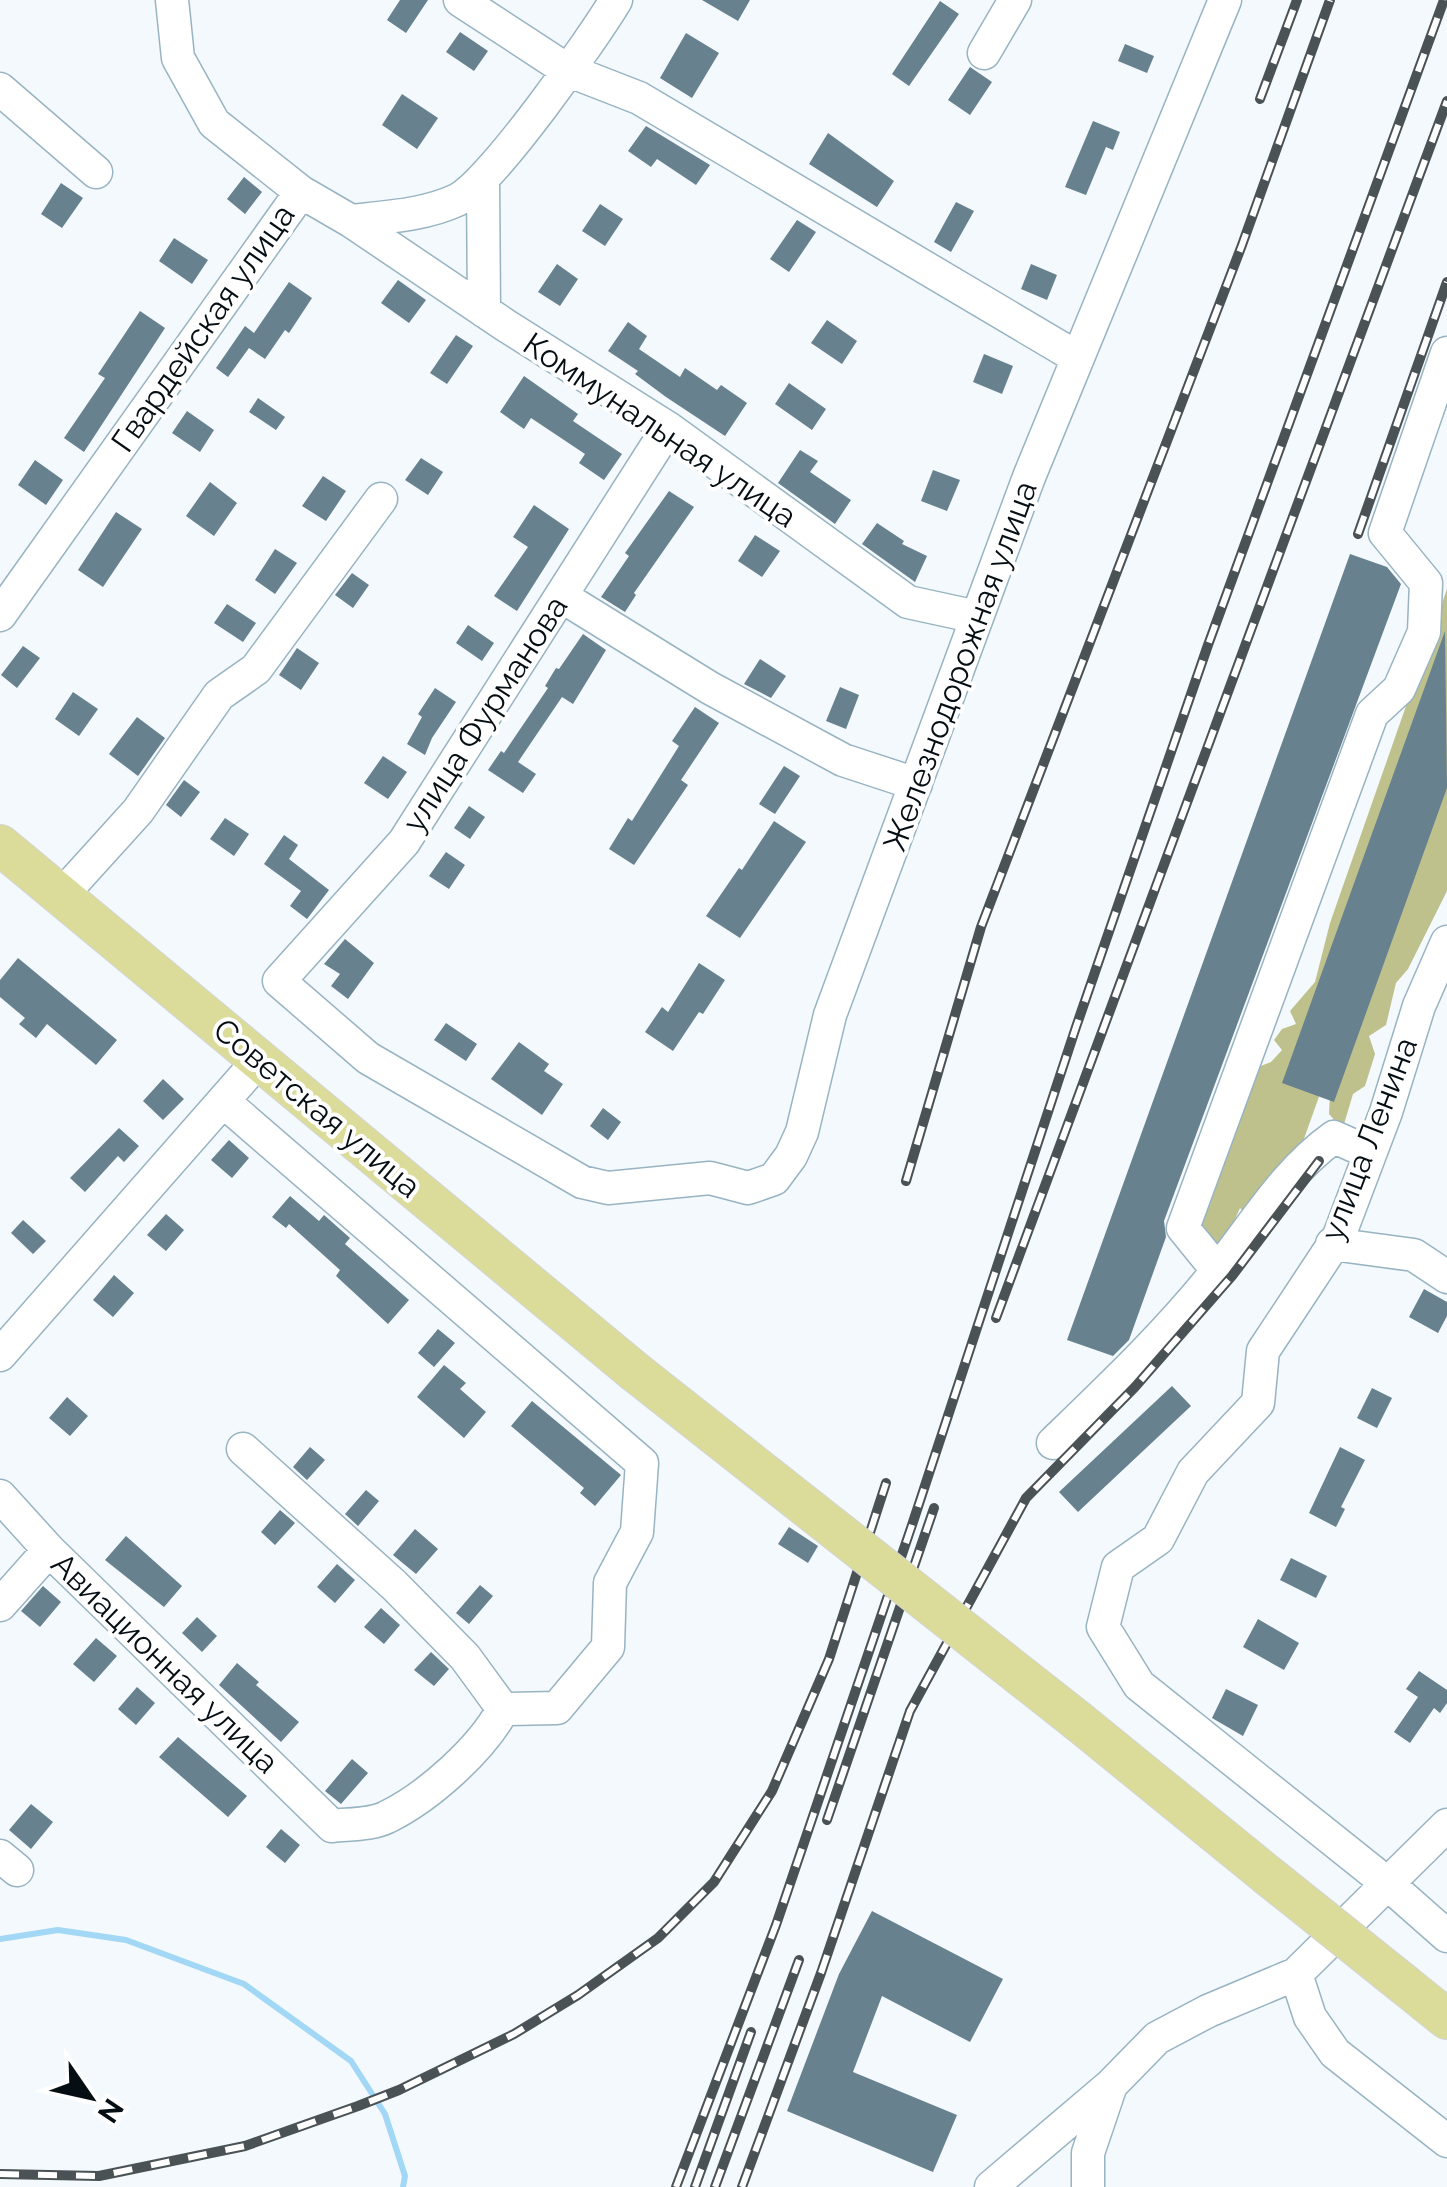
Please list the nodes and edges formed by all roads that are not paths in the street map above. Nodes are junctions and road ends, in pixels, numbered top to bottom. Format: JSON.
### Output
{"nodes":[{"id":1,"x":172,"y":0,"type":"edge"},
{"id":2,"x":460,"y":0,"type":"edge"},
{"id":3,"x":616,"y":0,"type":"edge"},
{"id":4,"x":1015,"y":0,"type":"edge"},
{"id":5,"x":1226,"y":0,"type":"edge"},
{"id":6,"x":984,"y":53,"type":"dead end"},
{"id":7,"x":566,"y":70,"type":"junction"},
{"id":8,"x":0,"y":89,"type":"edge"},
{"id":9,"x":96,"y":172,"type":"dead end"},
{"id":10,"x":483,"y":178,"type":"junction"},
{"id":11,"x":300,"y":192,"type":"junction"},
{"id":12,"x":351,"y":220,"type":"junction"},
{"id":13,"x":484,"y":311,"type":"junction"},
{"id":14,"x":1447,"y":353,"type":"edge"},
{"id":15,"x":1078,"y":358,"type":"junction"},
{"id":16,"x":1438,"y":408,"type":"edge"},
{"id":17,"x":668,"y":428,"type":"junction"},
{"id":18,"x":382,"y":499,"type":"dead end"},
{"id":19,"x":561,"y":596,"type":"junction"},
{"id":20,"x":0,"y":614,"type":"edge"},
{"id":21,"x":978,"y":617,"type":"junction"},
{"id":22,"x":916,"y":784,"type":"junction"},
{"id":23,"x":0,"y":845,"type":"edge"},
{"id":24,"x":61,"y":896,"type":"junction"},
{"id":25,"x":1447,"y":942,"type":"edge"},
{"id":26,"x":259,"y":1060,"type":"junction"},
{"id":27,"x":223,"y":1101,"type":"junction"},
{"id":28,"x":1370,"y":1153,"type":"junction"},
{"id":29,"x":608,"y":1188,"type":"joint"},
{"id":30,"x":1332,"y":1244,"type":"junction"},
{"id":31,"x":1218,"y":1270,"type":"junction"},
{"id":32,"x":1447,"y":1277,"type":"edge"},
{"id":33,"x":0,"y":1355,"type":"edge"},
{"id":34,"x":1053,"y":1443,"type":"dead end"},
{"id":35,"x":243,"y":1449,"type":"dead end"},
{"id":36,"x":0,"y":1496,"type":"edge"},
{"id":37,"x":49,"y":1550,"type":"junction"},
{"id":38,"x":0,"y":1605,"type":"edge"},
{"id":39,"x":502,"y":1709,"type":"junction"},
{"id":40,"x":1447,"y":1825,"type":"edge"},
{"id":41,"x":1388,"y":1884,"type":"junction"},
{"id":42,"x":1447,"y":1936,"type":"edge"},
{"id":43,"x":1296,"y":1974,"type":"junction"},
{"id":44,"x":1447,"y":2019,"type":"edge"},
{"id":45,"x":1111,"y":2085,"type":"junction"},
{"id":46,"x":1447,"y":2140,"type":"edge"},
{"id":47,"x":991,"y":2187,"type":"edge"},
{"id":48,"x":1088,"y":2187,"type":"edge"}],
"edges":[{"from":1,"to":11,"type":"street"},
{"from":2,"to":7,"type":"street"},
{"from":3,"to":7,"type":"street","name":"Гвардейская улица"},
{"from":4,"to":6,"type":"street"},
{"from":5,"to":15,"type":"street","name":"Железнодорожная улица"},
{"from":7,"to":10,"type":"street","name":"Гвардейская улица"},
{"from":7,"to":15,"type":"street"},
{"from":8,"to":9,"type":"street"},
{"from":10,"to":12,"type":"street","name":"Гвардейская улица"},
{"from":10,"to":13,"type":"street"},
{"from":11,"to":12,"type":"street","name":"Гвардейская улица"},
{"from":11,"to":20,"type":"street","name":"Гвардейская улица"},
{"from":12,"to":13,"type":"street","name":"Коммунальная улица"},
{"from":13,"to":17,"type":"street","name":"Коммунальная улица"},
{"from":14,"to":16,"type":"street"},
{"from":15,"to":21,"type":"street","name":"Железнодорожная улица"},
{"from":16,"to":31,"type":"street"},
{"from":17,"to":19,"type":"street","name":"улица Фурманова"},
{"from":17,"to":21,"type":"street","name":"Коммунальная улица"},
{"from":18,"to":24,"type":"street"},
{"from":19,"to":22,"type":"street"},
{"from":19,"to":29,"type":"street","name":"улица Фурманова"},
{"from":21,"to":22,"type":"street","name":"Железнодорожная улица"},
{"from":22,"to":29,"type":"street","name":"Железнодорожная улица"},
{"from":23,"to":24,"type":"main road","name":"Советская улица"},
{"from":24,"to":26,"type":"main road","name":"Советская улица"},
{"from":25,"to":28,"type":"street","name":"улица Ленина"},
{"from":26,"to":27,"type":"street"},
{"from":26,"to":44,"type":"main road","name":"Советская улица","bridge":true},
{"from":27,"to":33,"type":"street"},
{"from":27,"to":39,"type":"street"},
{"from":28,"to":30,"type":"street","name":"улица Ленина"},
{"from":28,"to":31,"type":"street"},
{"from":30,"to":32,"type":"street"},
{"from":30,"to":41,"type":"street","name":"улица Ленина"},
{"from":31,"to":34,"type":"street"},
{"from":35,"to":39,"type":"street"},
{"from":36,"to":37,"type":"street","name":"Авиационная улица"},
{"from":37,"to":38,"type":"street"},
{"from":37,"to":39,"type":"street","name":"Авиационная улица"},
{"from":40,"to":41,"type":"street"},
{"from":41,"to":42,"type":"street"},
{"from":41,"to":43,"type":"street"},
{"from":43,"to":45,"type":"street"},
{"from":43,"to":46,"type":"street"},
{"from":45,"to":47,"type":"street"},
{"from":45,"to":48,"type":"street"}]}
